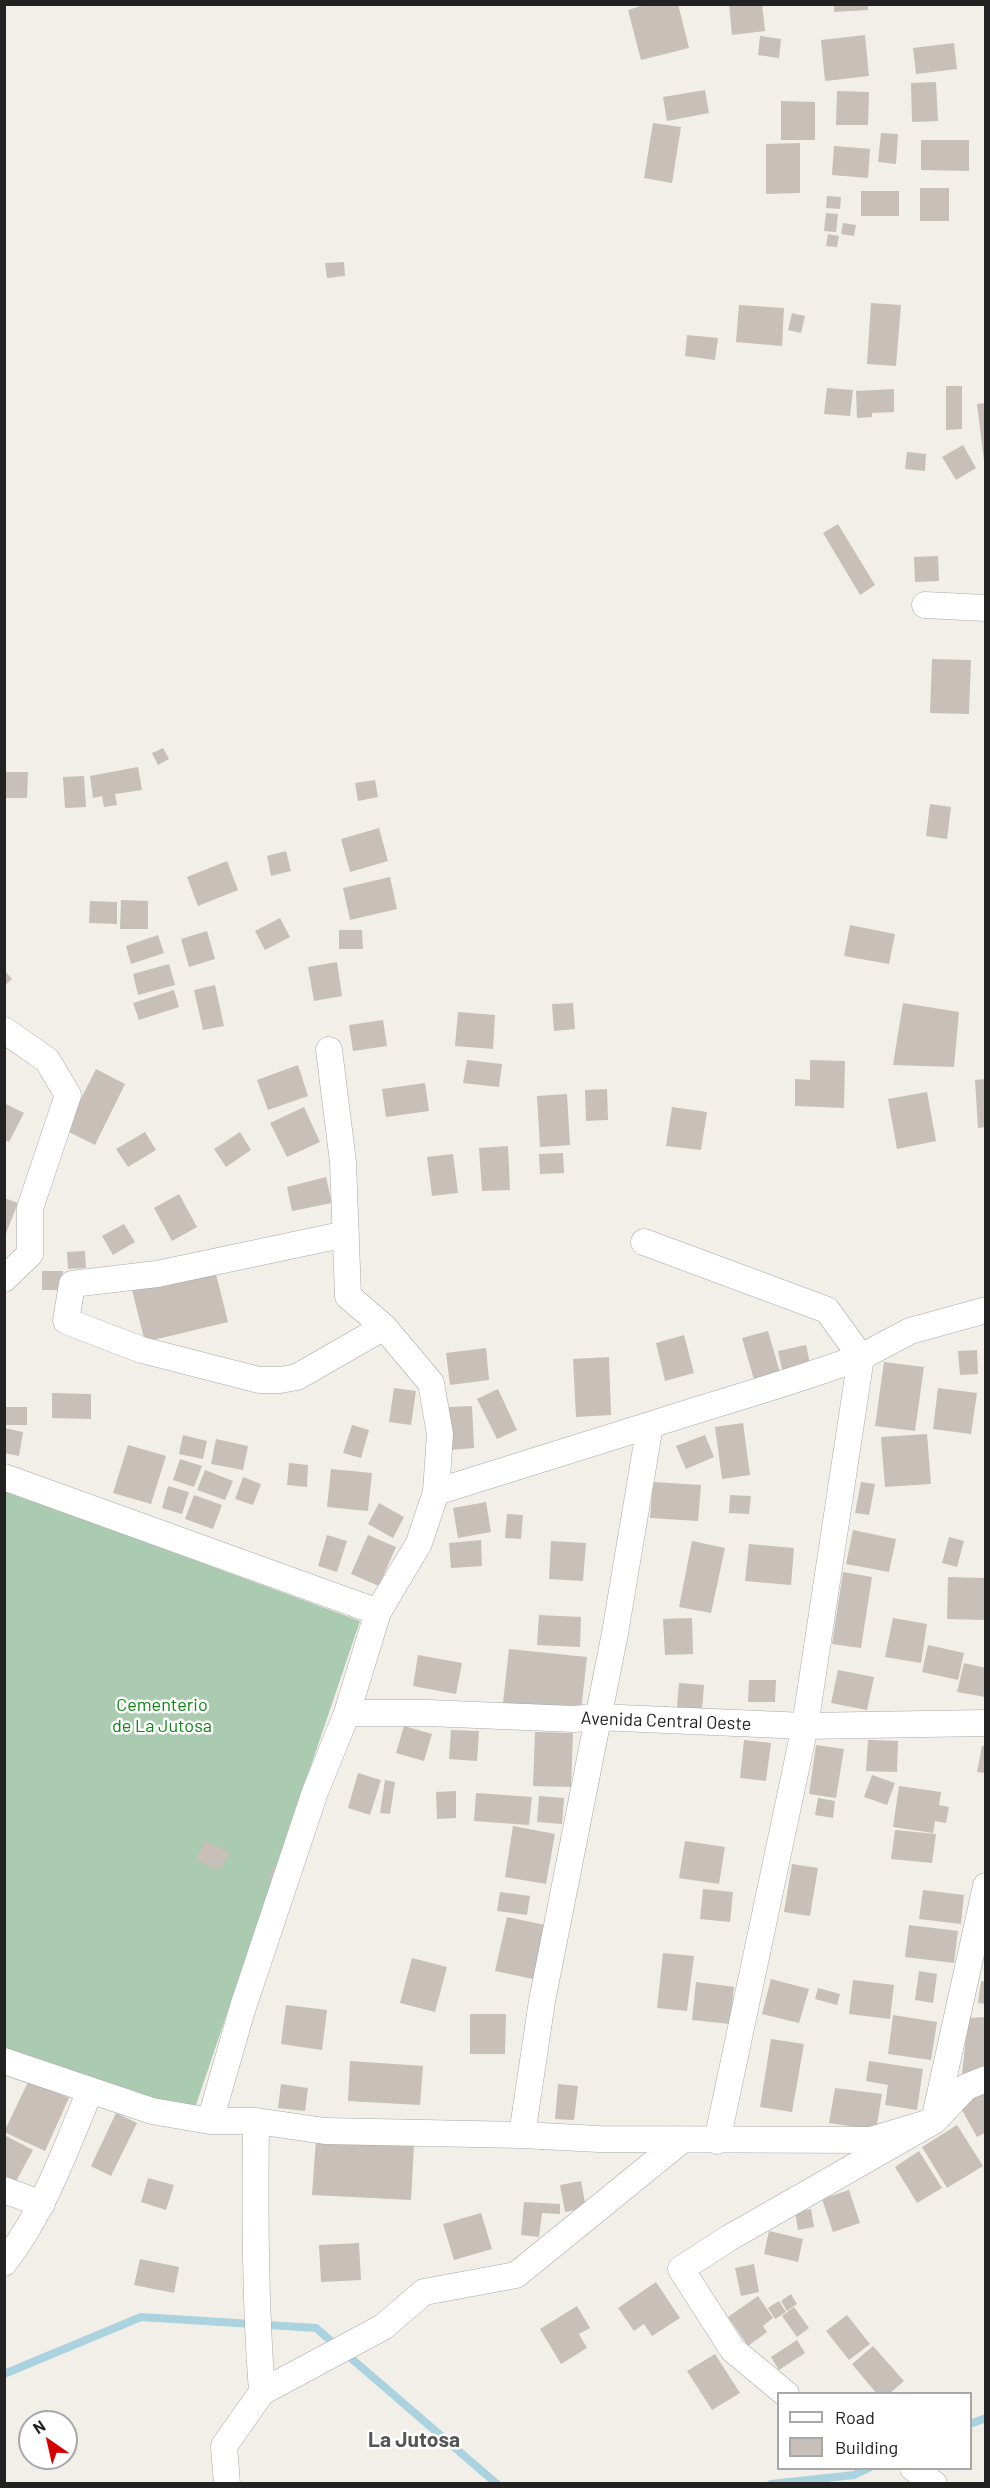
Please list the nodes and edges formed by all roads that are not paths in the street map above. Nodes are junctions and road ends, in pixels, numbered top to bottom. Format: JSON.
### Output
{"nodes":[{"id":1,"x":925,"y":605,"type":"dead end"},
{"id":2,"x":986,"y":608,"type":"edge"},
{"id":3,"x":4,"y":1030,"type":"edge"},
{"id":4,"x":329,"y":1050,"type":"dead end"},
{"id":5,"x":346,"y":1234,"type":"junction"},
{"id":6,"x":644,"y":1242,"type":"dead end"},
{"id":7,"x":4,"y":1279,"type":"edge"},
{"id":8,"x":986,"y":1310,"type":"edge"},
{"id":9,"x":384,"y":1327,"type":"junction"},
{"id":10,"x":861,"y":1358,"type":"junction"},
{"id":11,"x":650,"y":1425,"type":"junction"},
{"id":12,"x":4,"y":1477,"type":"edge"},
{"id":13,"x":436,"y":1492,"type":"junction"},
{"id":14,"x":378,"y":1612,"type":"junction"},
{"id":15,"x":347,"y":1713,"type":"junction"},
{"id":16,"x":597,"y":1717,"type":"junction"},
{"id":17,"x":986,"y":1723,"type":"edge"},
{"id":18,"x":805,"y":1726,"type":"junction"},
{"id":19,"x":986,"y":1886,"type":"edge"},
{"id":20,"x":4,"y":2061,"type":"edge"},
{"id":21,"x":986,"y":2079,"type":"edge"},
{"id":22,"x":90,"y":2091,"type":"junction"},
{"id":23,"x":210,"y":2121,"type":"junction"},
{"id":24,"x":256,"y":2121,"type":"junction"},
{"id":25,"x":934,"y":2121,"type":"junction"},
{"id":26,"x":522,"y":2134,"type":"junction"},
{"id":27,"x":682,"y":2140,"type":"junction"},
{"id":28,"x":717,"y":2140,"type":"junction"},
{"id":29,"x":4,"y":2190,"type":"edge"},
{"id":30,"x":42,"y":2204,"type":"junction"},
{"id":31,"x":4,"y":2263,"type":"edge"},
{"id":32,"x":262,"y":2392,"type":"junction"},
{"id":33,"x":784,"y":2392,"type":"edge"},
{"id":34,"x":915,"y":2470,"type":"edge"},
{"id":35,"x":227,"y":2484,"type":"edge"},
{"id":36,"x":934,"y":2484,"type":"edge"}],
"edges":[{"from":1,"to":2,"type":"street"},
{"from":3,"to":7,"type":"street"},
{"from":4,"to":5,"type":"street"},
{"from":5,"to":9,"type":"street"},
{"from":5,"to":9,"type":"street"},
{"from":6,"to":10,"type":"street"},
{"from":8,"to":10,"type":"street"},
{"from":9,"to":13,"type":"street"},
{"from":10,"to":11,"type":"street"},
{"from":10,"to":18,"type":"street"},
{"from":11,"to":13,"type":"street"},
{"from":11,"to":16,"type":"street"},
{"from":12,"to":14,"type":"street"},
{"from":13,"to":14,"type":"street"},
{"from":14,"to":15,"type":"street"},
{"from":15,"to":16,"type":"street","name":"Avenida Central Oeste"},
{"from":15,"to":23,"type":"street"},
{"from":16,"to":18,"type":"street","name":"Avenida Central Oeste"},
{"from":16,"to":26,"type":"street"},
{"from":17,"to":18,"type":"street","name":"Avenida Central Oeste"},
{"from":18,"to":28,"type":"street"},
{"from":19,"to":25,"type":"street"},
{"from":20,"to":22,"type":"street"},
{"from":21,"to":25,"type":"street"},
{"from":22,"to":23,"type":"street"},
{"from":22,"to":30,"type":"street"},
{"from":23,"to":24,"type":"street"},
{"from":24,"to":26,"type":"street"},
{"from":24,"to":32,"type":"street"},
{"from":25,"to":28,"type":"street"},
{"from":25,"to":33,"type":"street"},
{"from":26,"to":27,"type":"street"},
{"from":27,"to":28,"type":"street"},
{"from":27,"to":32,"type":"street"},
{"from":29,"to":30,"type":"street"},
{"from":30,"to":31,"type":"street"},
{"from":32,"to":35,"type":"street"},
{"from":34,"to":36,"type":"street"}]}
